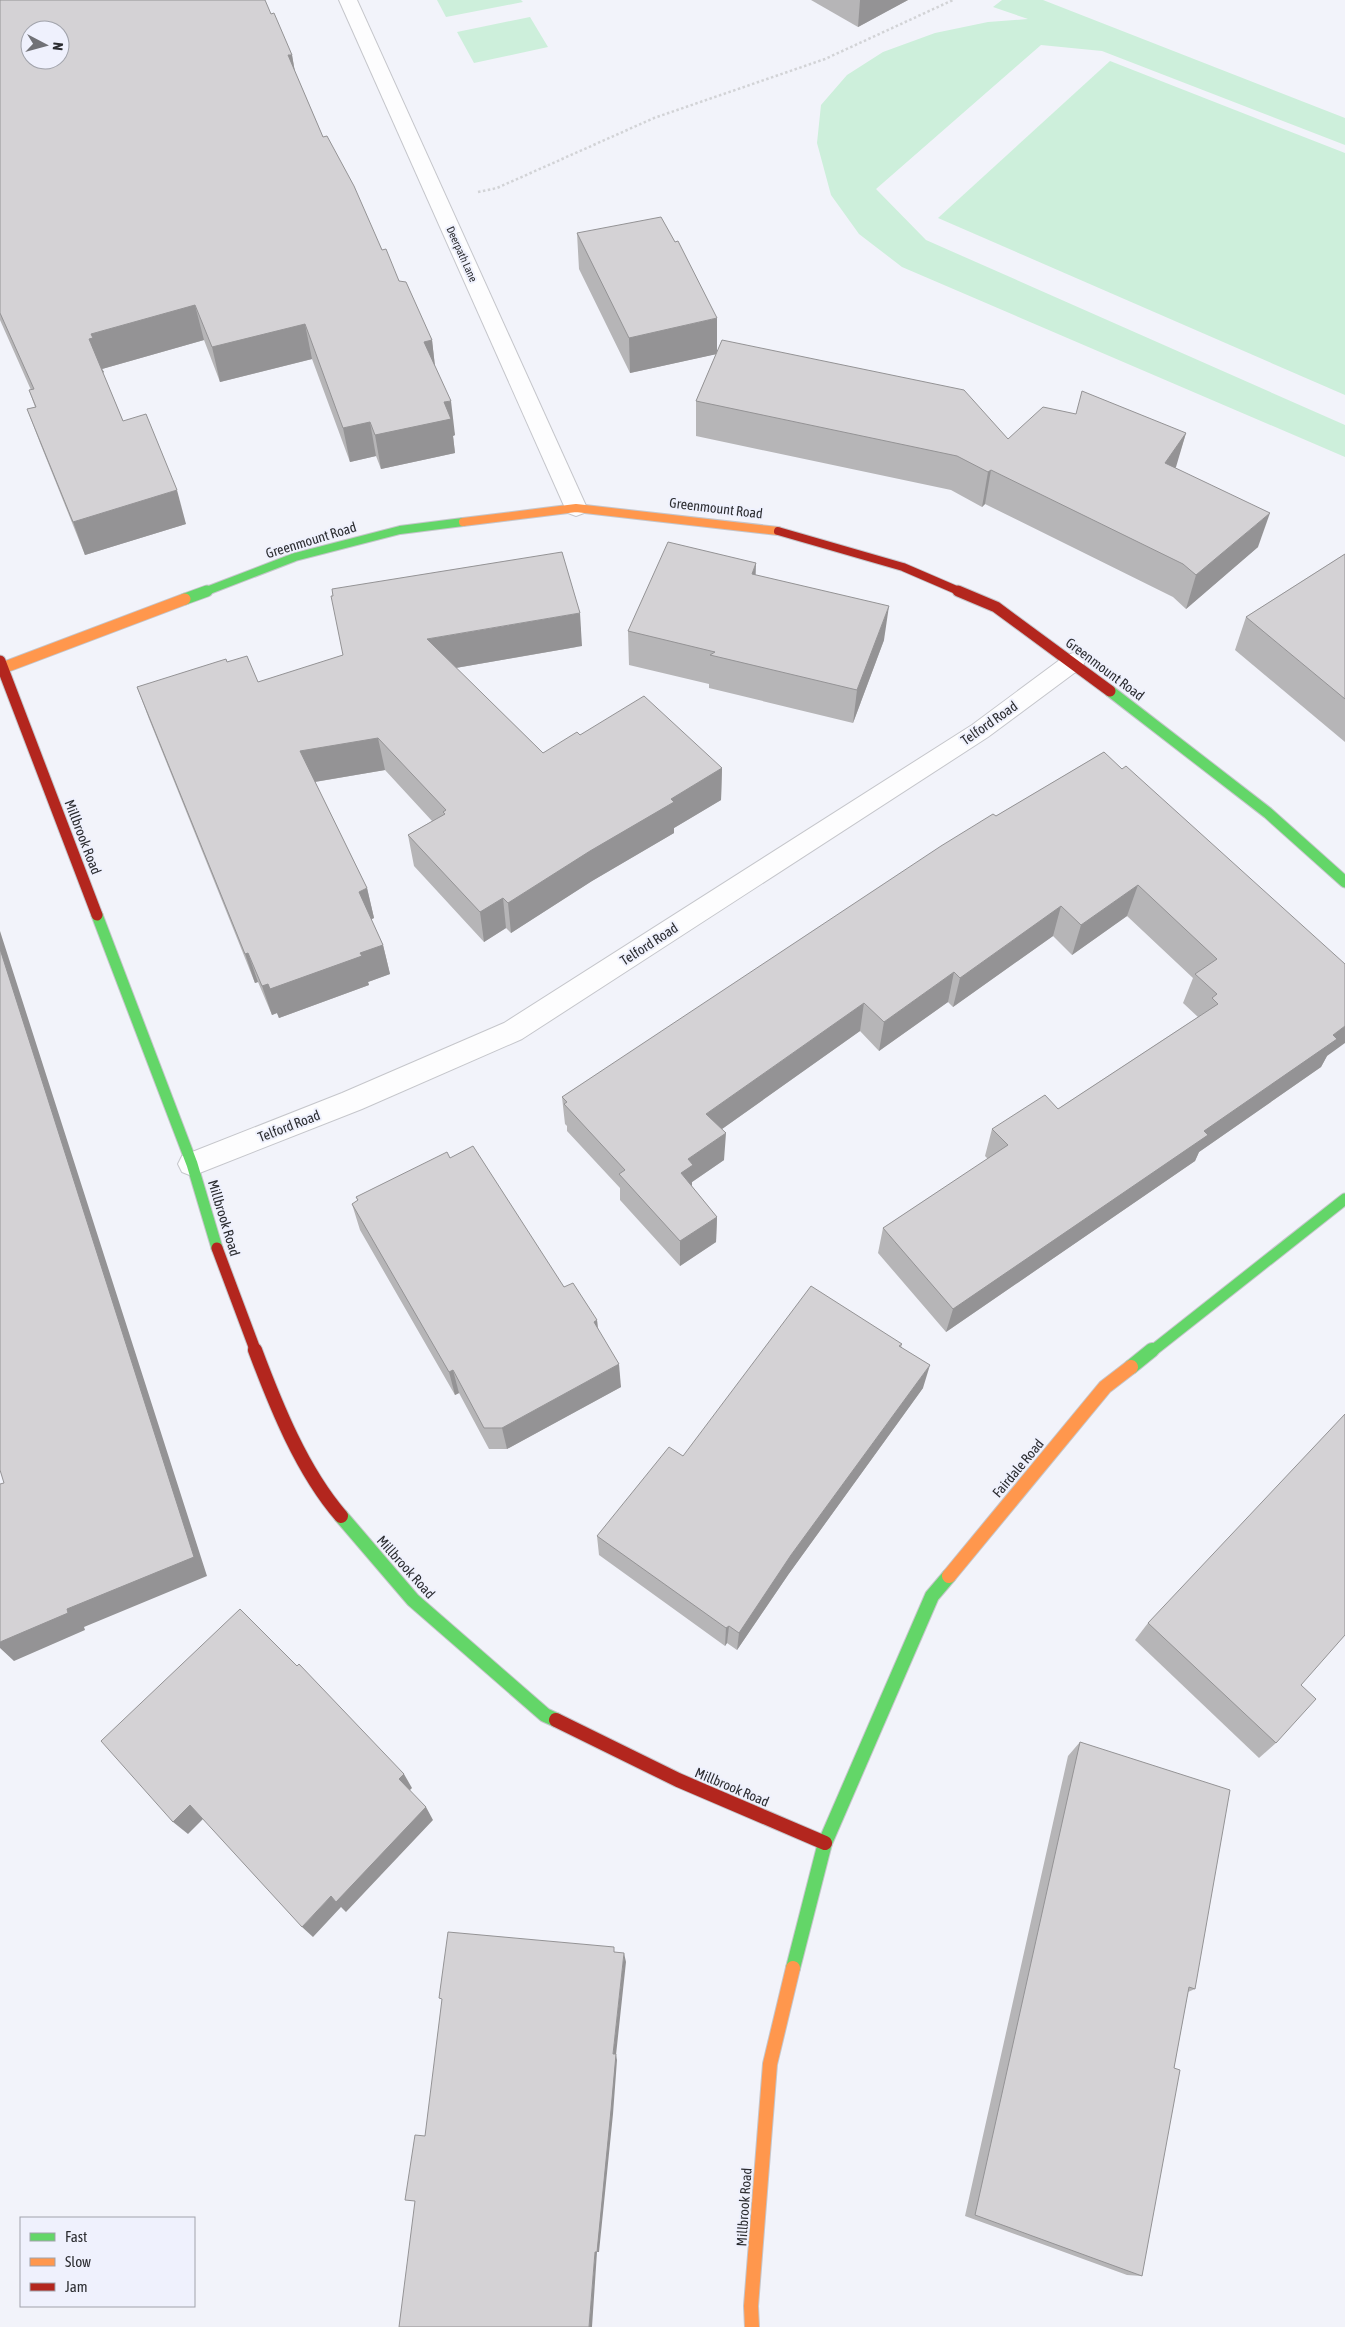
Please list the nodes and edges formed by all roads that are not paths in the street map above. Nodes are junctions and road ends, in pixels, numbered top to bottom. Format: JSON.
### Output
{"nodes":[{"id":1,"x":348,"y":0,"type":"edge"},
{"id":2,"x":576,"y":508,"type":"junction"},
{"id":3,"x":1073,"y":662,"type":"junction"},
{"id":4,"x":1,"y":666,"type":"edge"},
{"id":5,"x":1345,"y":882,"type":"edge"},
{"id":6,"x":192,"y":1164,"type":"junction"},
{"id":7,"x":1345,"y":1198,"type":"edge"},
{"id":8,"x":825,"y":1843,"type":"junction"},
{"id":9,"x":752,"y":2327,"type":"edge"}],
"edges":[{"from":1,"to":2,"type":"street","name":"Deerpath Lane"},
{"from":2,"to":3,"type":"street","name":"Greenmount Road"},
{"from":2,"to":4,"type":"street","name":"Greenmount Road"},
{"from":3,"to":5,"type":"street","name":"Greenmount Road"},
{"from":3,"to":6,"type":"street","name":"Telford Road"},
{"from":4,"to":6,"type":"street","name":"Millbrook Road"},
{"from":6,"to":8,"type":"street","name":"Millbrook Road"},
{"from":7,"to":8,"type":"street","name":"Fairdale Road"},
{"from":8,"to":9,"type":"street","name":"Millbrook Road"}]}
